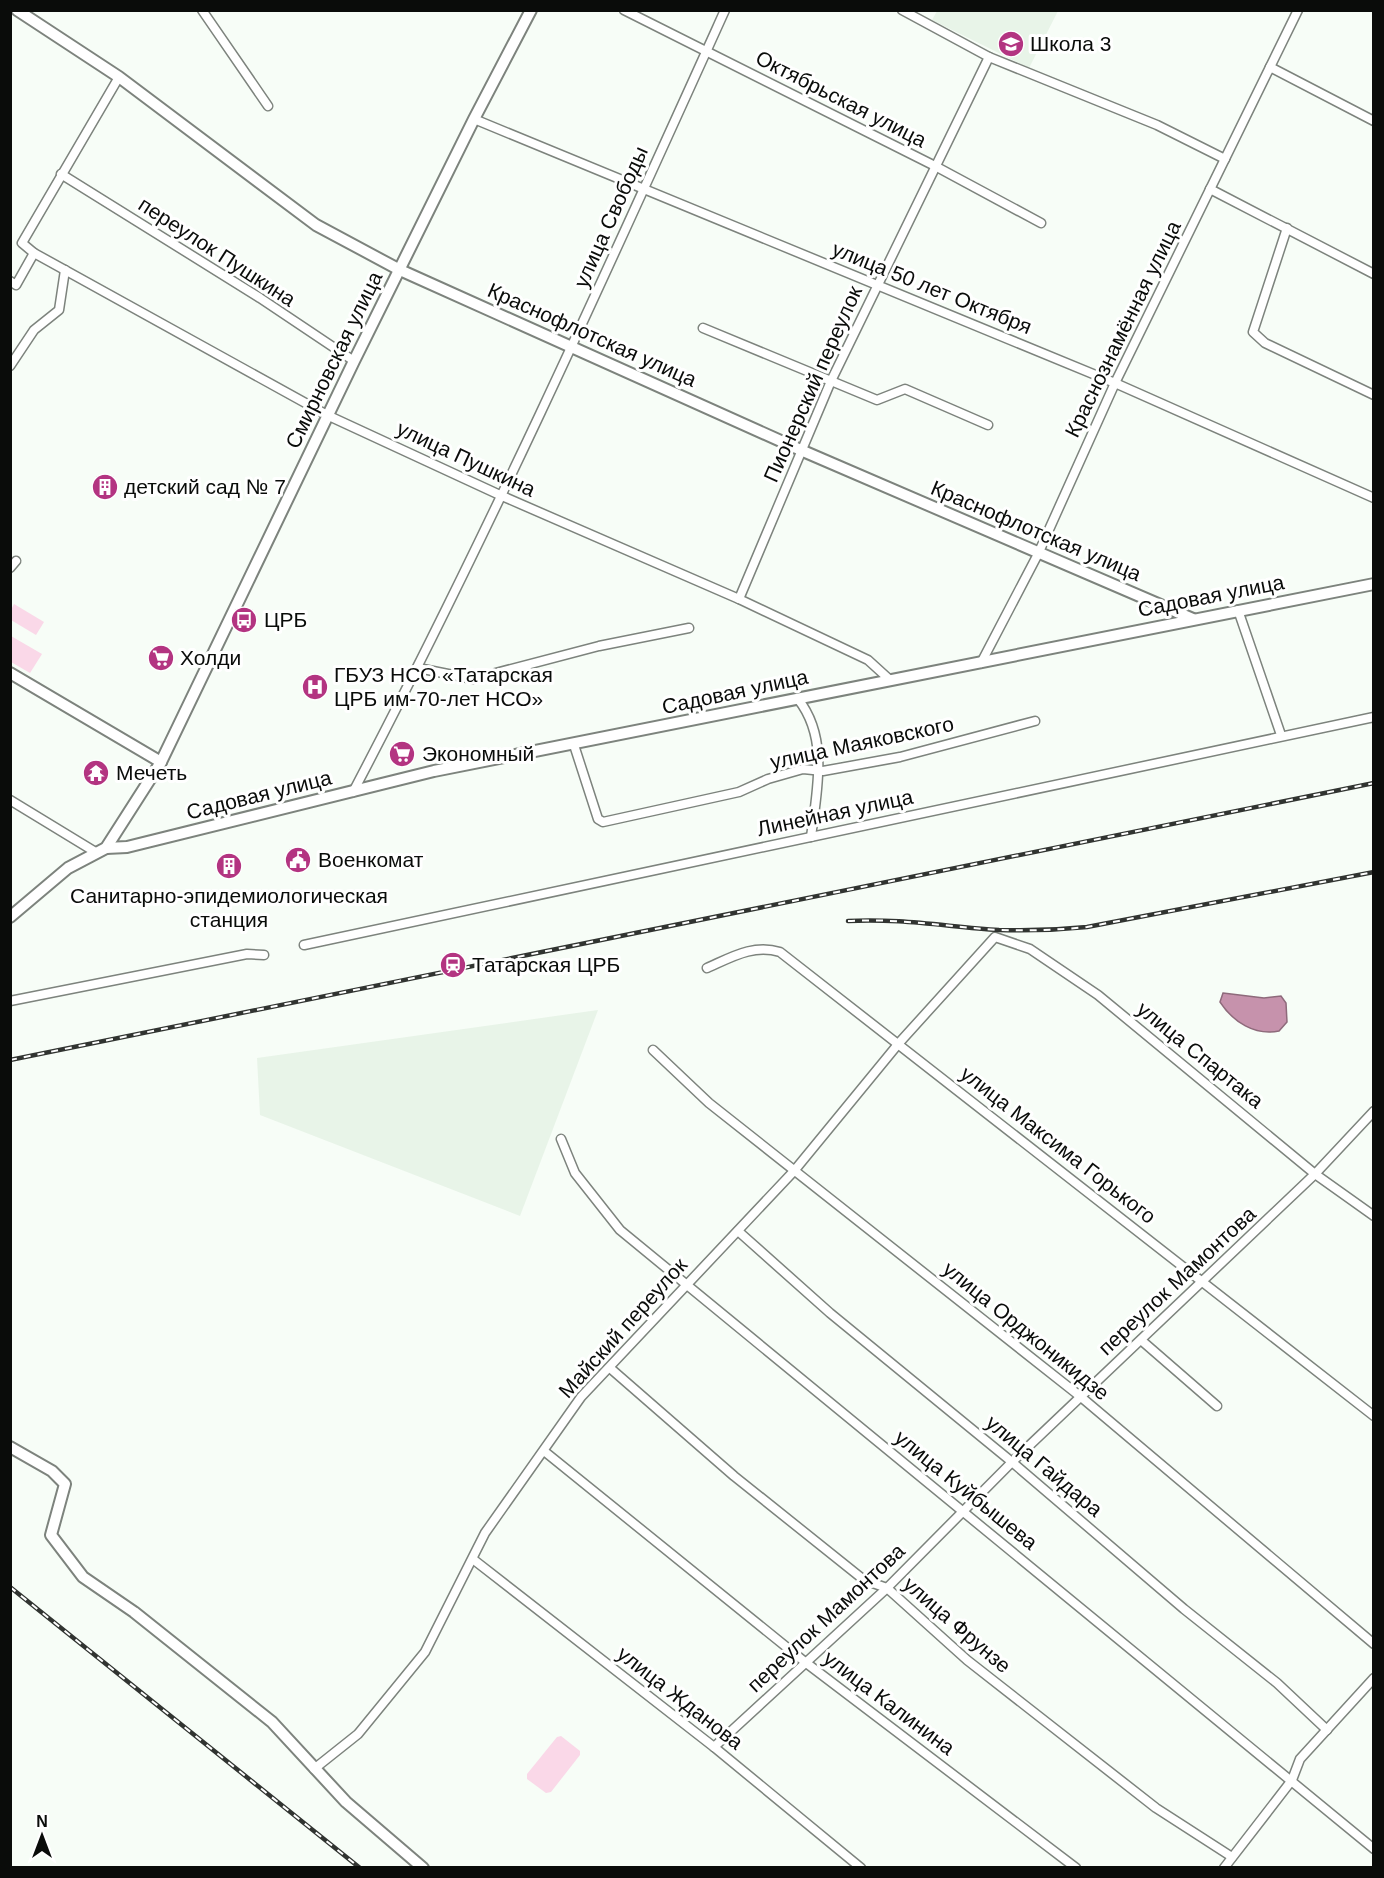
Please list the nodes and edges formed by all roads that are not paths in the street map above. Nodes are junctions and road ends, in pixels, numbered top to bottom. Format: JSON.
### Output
{"nodes":[{"id":1,"x":17,"y":10,"type":"edge"},
{"id":2,"x":202,"y":10,"type":"edge"},
{"id":3,"x":531,"y":10,"type":"edge"},
{"id":4,"x":624,"y":10,"type":"edge"},
{"id":5,"x":725,"y":10,"type":"edge"},
{"id":6,"x":902,"y":10,"type":"edge"},
{"id":7,"x":1298,"y":10,"type":"edge"},
{"id":8,"x":634,"y":13,"type":"edge"},
{"id":9,"x":707,"y":52,"type":"junction"},
{"id":10,"x":989,"y":57,"type":"junction"},
{"id":11,"x":1270,"y":67,"type":"junction"},
{"id":12,"x":119,"y":77,"type":"junction"},
{"id":13,"x":268,"y":106,"type":"dead end"},
{"id":14,"x":474,"y":119,"type":"junction"},
{"id":15,"x":1374,"y":121,"type":"edge"},
{"id":16,"x":1225,"y":159,"type":"junction"},
{"id":17,"x":935,"y":166,"type":"junction"},
{"id":18,"x":61,"y":174,"type":"junction"},
{"id":19,"x":643,"y":189,"type":"junction"},
{"id":20,"x":1210,"y":189,"type":"junction"},
{"id":21,"x":1041,"y":223,"type":"dead end"},
{"id":22,"x":1287,"y":228,"type":"junction"},
{"id":23,"x":34,"y":253,"type":"junction"},
{"id":24,"x":65,"y":270,"type":"junction"},
{"id":25,"x":400,"y":270,"type":"junction"},
{"id":26,"x":1374,"y":274,"type":"edge"},
{"id":27,"x":10,"y":281,"type":"edge"},
{"id":28,"x":876,"y":284,"type":"junction"},
{"id":29,"x":703,"y":328,"type":"dead end"},
{"id":30,"x":572,"y":348,"type":"junction"},
{"id":31,"x":354,"y":361,"type":"junction"},
{"id":32,"x":10,"y":366,"type":"edge"},
{"id":33,"x":831,"y":381,"type":"junction"},
{"id":34,"x":1115,"y":383,"type":"junction"},
{"id":35,"x":1374,"y":395,"type":"edge"},
{"id":36,"x":328,"y":416,"type":"junction"},
{"id":37,"x":988,"y":425,"type":"dead end"},
{"id":38,"x":803,"y":452,"type":"junction"},
{"id":39,"x":501,"y":496,"type":"junction"},
{"id":40,"x":1374,"y":498,"type":"edge"},
{"id":41,"x":1038,"y":554,"type":"junction"},
{"id":42,"x":1374,"y":584,"type":"edge"},
{"id":43,"x":739,"y":599,"type":"junction"},
{"id":44,"x":1238,"y":610,"type":"junction"},
{"id":45,"x":1193,"y":619,"type":"junction"},
{"id":46,"x":688,"y":628,"type":"dead end"},
{"id":47,"x":981,"y":663,"type":"junction"},
{"id":48,"x":418,"y":668,"type":"junction"},
{"id":49,"x":10,"y":673,"type":"edge"},
{"id":50,"x":891,"y":680,"type":"junction"},
{"id":51,"x":798,"y":699,"type":"junction"},
{"id":52,"x":1374,"y":717,"type":"edge"},
{"id":53,"x":1035,"y":721,"type":"dead end"},
{"id":54,"x":1281,"y":735,"type":"junction"},
{"id":55,"x":574,"y":745,"type":"junction"},
{"id":56,"x":161,"y":762,"type":"junction"},
{"id":57,"x":818,"y":770,"type":"junction"},
{"id":58,"x":352,"y":793,"type":"junction"},
{"id":59,"x":10,"y":800,"type":"edge"},
{"id":60,"x":811,"y":837,"type":"junction"},
{"id":61,"x":102,"y":850,"type":"junction"},
{"id":62,"x":10,"y":917,"type":"edge"},
{"id":63,"x":995,"y":937,"type":"joint"},
{"id":64,"x":304,"y":945,"type":"dead end"},
{"id":65,"x":264,"y":955,"type":"dead end"},
{"id":66,"x":706,"y":968,"type":"dead end"},
{"id":67,"x":10,"y":1001,"type":"edge"},
{"id":68,"x":899,"y":1043,"type":"junction"},
{"id":69,"x":653,"y":1050,"type":"dead end"},
{"id":70,"x":1374,"y":1111,"type":"edge"},
{"id":71,"x":561,"y":1139,"type":"dead end"},
{"id":72,"x":794,"y":1171,"type":"junction"},
{"id":73,"x":1315,"y":1174,"type":"junction"},
{"id":74,"x":1374,"y":1216,"type":"edge"},
{"id":75,"x":738,"y":1231,"type":"junction"},
{"id":76,"x":687,"y":1282,"type":"junction"},
{"id":77,"x":1204,"y":1282,"type":"junction"},
{"id":78,"x":1141,"y":1340,"type":"junction"},
{"id":79,"x":610,"y":1368,"type":"junction"},
{"id":80,"x":1081,"y":1397,"type":"junction"},
{"id":81,"x":1217,"y":1406,"type":"dead end"},
{"id":82,"x":1374,"y":1416,"type":"edge"},
{"id":83,"x":10,"y":1447,"type":"edge"},
{"id":84,"x":544,"y":1451,"type":"junction"},
{"id":85,"x":1012,"y":1462,"type":"junction"},
{"id":86,"x":964,"y":1512,"type":"junction"},
{"id":87,"x":474,"y":1560,"type":"junction"},
{"id":88,"x":887,"y":1588,"type":"junction"},
{"id":89,"x":1374,"y":1644,"type":"edge"},
{"id":90,"x":805,"y":1662,"type":"junction"},
{"id":91,"x":1374,"y":1678,"type":"edge"},
{"id":92,"x":1327,"y":1730,"type":"junction"},
{"id":93,"x":714,"y":1747,"type":"junction"},
{"id":94,"x":314,"y":1769,"type":"junction"},
{"id":95,"x":1292,"y":1780,"type":"junction"},
{"id":96,"x":1374,"y":1849,"type":"edge"},
{"id":97,"x":1232,"y":1857,"type":"junction"},
{"id":98,"x":423,"y":1868,"type":"edge"},
{"id":99,"x":861,"y":1868,"type":"edge"},
{"id":100,"x":1076,"y":1868,"type":"edge"},
{"id":101,"x":1224,"y":1868,"type":"edge"}],
"edges":[{"from":1,"to":12,"type":"street","name":"Краснофлотская улица"},
{"from":2,"to":13,"type":"street"},
{"from":3,"to":14,"type":"street","name":"Смирновская улица"},
{"from":4,"to":8,"type":"street","name":"Октябрьская улица"},
{"from":5,"to":9,"type":"street","name":"улица Свободы"},
{"from":6,"to":10,"type":"street"},
{"from":7,"to":11,"type":"street","name":"Краснознамённая улица"},
{"from":8,"to":9,"type":"street","name":"Октябрьская улица"},
{"from":9,"to":17,"type":"street","name":"Октябрьская улица"},
{"from":9,"to":19,"type":"street","name":"улица Свободы"},
{"from":10,"to":16,"type":"street"},
{"from":10,"to":17,"type":"street","name":"Пионерский переулок"},
{"from":11,"to":15,"type":"street"},
{"from":11,"to":16,"type":"street","name":"Краснознамённая улица"},
{"from":12,"to":18,"type":"street"},
{"from":12,"to":25,"type":"street","name":"Краснофлотская улица"},
{"from":14,"to":19,"type":"street","name":"улица 50 лет Октября"},
{"from":14,"to":25,"type":"street","name":"Смирновская улица"},
{"from":16,"to":20,"type":"street","name":"Краснознамённая улица"},
{"from":17,"to":21,"type":"street","name":"Октябрьская улица"},
{"from":17,"to":28,"type":"street","name":"Пионерский переулок"},
{"from":18,"to":23,"type":"street"},
{"from":18,"to":31,"type":"street","name":"переулок Пушкина"},
{"from":19,"to":28,"type":"street","name":"улица 50 лет Октября"},
{"from":19,"to":30,"type":"street","name":"улица Свободы"},
{"from":20,"to":22,"type":"street"},
{"from":20,"to":34,"type":"street","name":"Краснознамённая улица"},
{"from":22,"to":26,"type":"street"},
{"from":22,"to":35,"type":"street"},
{"from":23,"to":24,"type":"street","name":"улица Пушкина"},
{"from":23,"to":27,"type":"street"},
{"from":24,"to":32,"type":"street"},
{"from":24,"to":36,"type":"street","name":"улица Пушкина"},
{"from":25,"to":30,"type":"street","name":"Краснофлотская улица"},
{"from":25,"to":31,"type":"street","name":"Смирновская улица"},
{"from":28,"to":33,"type":"street","name":"Пионерский переулок"},
{"from":28,"to":34,"type":"street","name":"улица 50 лет Октября"},
{"from":29,"to":33,"type":"street"},
{"from":30,"to":38,"type":"street","name":"Краснофлотская улица"},
{"from":30,"to":39,"type":"street","name":"улица Свободы"},
{"from":31,"to":36,"type":"street","name":"Смирновская улица"},
{"from":33,"to":37,"type":"street"},
{"from":33,"to":38,"type":"street","name":"Пионерский переулок"},
{"from":34,"to":40,"type":"street","name":"улица 50 лет Октября"},
{"from":34,"to":41,"type":"street","name":"Краснознамённая улица"},
{"from":36,"to":39,"type":"street","name":"улица Пушкина"},
{"from":36,"to":56,"type":"street","name":"Смирновская улица"},
{"from":38,"to":41,"type":"street","name":"Краснофлотская улица"},
{"from":38,"to":43,"type":"street","name":"Пионерский переулок"},
{"from":39,"to":43,"type":"street","name":"улица Пушкина"},
{"from":39,"to":48,"type":"street","name":"улица Свободы"},
{"from":41,"to":45,"type":"street","name":"Краснофлотская улица"},
{"from":41,"to":47,"type":"street","name":"Краснознамённая улица"},
{"from":42,"to":44,"type":"street","name":"Садовая улица"},
{"from":43,"to":50,"type":"street","name":"улица Пушкина"},
{"from":44,"to":45,"type":"street","name":"Садовая улица"},
{"from":44,"to":54,"type":"street"},
{"from":45,"to":47,"type":"street","name":"Садовая улица"},
{"from":46,"to":48,"type":"street"},
{"from":47,"to":50,"type":"street","name":"Садовая улица"},
{"from":48,"to":58,"type":"street","name":"улица Свободы"},
{"from":49,"to":56,"type":"street"},
{"from":50,"to":51,"type":"street","name":"Садовая улица"},
{"from":51,"to":55,"type":"street","name":"Садовая улица"},
{"from":51,"to":57,"type":"street"},
{"from":52,"to":54,"type":"street","name":"Линейная улица"},
{"from":53,"to":57,"type":"street","name":"улица Маяковского"},
{"from":54,"to":60,"type":"street","name":"Линейная улица"},
{"from":55,"to":57,"type":"street","name":"улица Маяковского"},
{"from":55,"to":58,"type":"street","name":"Садовая улица"},
{"from":56,"to":61,"type":"street","name":"Смирновская улица"},
{"from":57,"to":60,"type":"street"},
{"from":58,"to":61,"type":"street","name":"Садовая улица"},
{"from":59,"to":61,"type":"street"},
{"from":60,"to":64,"type":"street","name":"Линейная улица"},
{"from":61,"to":62,"type":"street"},
{"from":63,"to":68,"type":"street","name":"Майский переулок"},
{"from":63,"to":73,"type":"street","name":"улица Спартака"},
{"from":65,"to":67,"type":"street"},
{"from":66,"to":68,"type":"street","name":"улица Максима Горького"},
{"from":68,"to":72,"type":"street","name":"Майский переулок"},
{"from":68,"to":77,"type":"street","name":"улица Максима Горького"},
{"from":69,"to":72,"type":"street","name":"улица Орджоникидзе"},
{"from":70,"to":73,"type":"street","name":"переулок Мамонтова"},
{"from":71,"to":76,"type":"street","name":"улица Куйбышева"},
{"from":72,"to":75,"type":"street","name":"Майский переулок"},
{"from":72,"to":80,"type":"street","name":"улица Орджоникидзе"},
{"from":73,"to":74,"type":"street","name":"улица Спартака"},
{"from":73,"to":77,"type":"street","name":"переулок Мамонтова"},
{"from":75,"to":76,"type":"street","name":"Майский переулок"},
{"from":75,"to":85,"type":"street","name":"улица Гайдара"},
{"from":76,"to":79,"type":"street","name":"Майский переулок"},
{"from":76,"to":86,"type":"street","name":"улица Куйбышева"},
{"from":77,"to":78,"type":"street","name":"переулок Мамонтова"},
{"from":77,"to":82,"type":"street","name":"улица Максима Горького"},
{"from":78,"to":80,"type":"street","name":"переулок Мамонтова"},
{"from":78,"to":81,"type":"street"},
{"from":79,"to":84,"type":"street","name":"Майский переулок"},
{"from":79,"to":88,"type":"street","name":"улица Фрунзе"},
{"from":80,"to":85,"type":"street","name":"переулок Мамонтова"},
{"from":80,"to":89,"type":"street","name":"улица Орджоникидзе"},
{"from":83,"to":94,"type":"street"},
{"from":84,"to":87,"type":"street","name":"Майский переулок"},
{"from":84,"to":90,"type":"street","name":"улица Калинина"},
{"from":85,"to":86,"type":"street","name":"переулок Мамонтова"},
{"from":85,"to":92,"type":"street","name":"улица Гайдара"},
{"from":86,"to":88,"type":"street","name":"переулок Мамонтова"},
{"from":86,"to":95,"type":"street","name":"улица Куйбышева"},
{"from":87,"to":93,"type":"street","name":"улица Жданова"},
{"from":87,"to":94,"type":"street","name":"Майский переулок"},
{"from":88,"to":90,"type":"street","name":"переулок Мамонтова"},
{"from":88,"to":97,"type":"street","name":"улица Фрунзе"},
{"from":90,"to":93,"type":"street","name":"переулок Мамонтова"},
{"from":90,"to":100,"type":"street","name":"улица Калинина"},
{"from":91,"to":92,"type":"street"},
{"from":92,"to":95,"type":"street"},
{"from":93,"to":99,"type":"street","name":"улица Жданова"},
{"from":94,"to":98,"type":"street"},
{"from":95,"to":96,"type":"street","name":"улица Куйбышева"},
{"from":95,"to":97,"type":"street"},
{"from":97,"to":101,"type":"street"}]}
